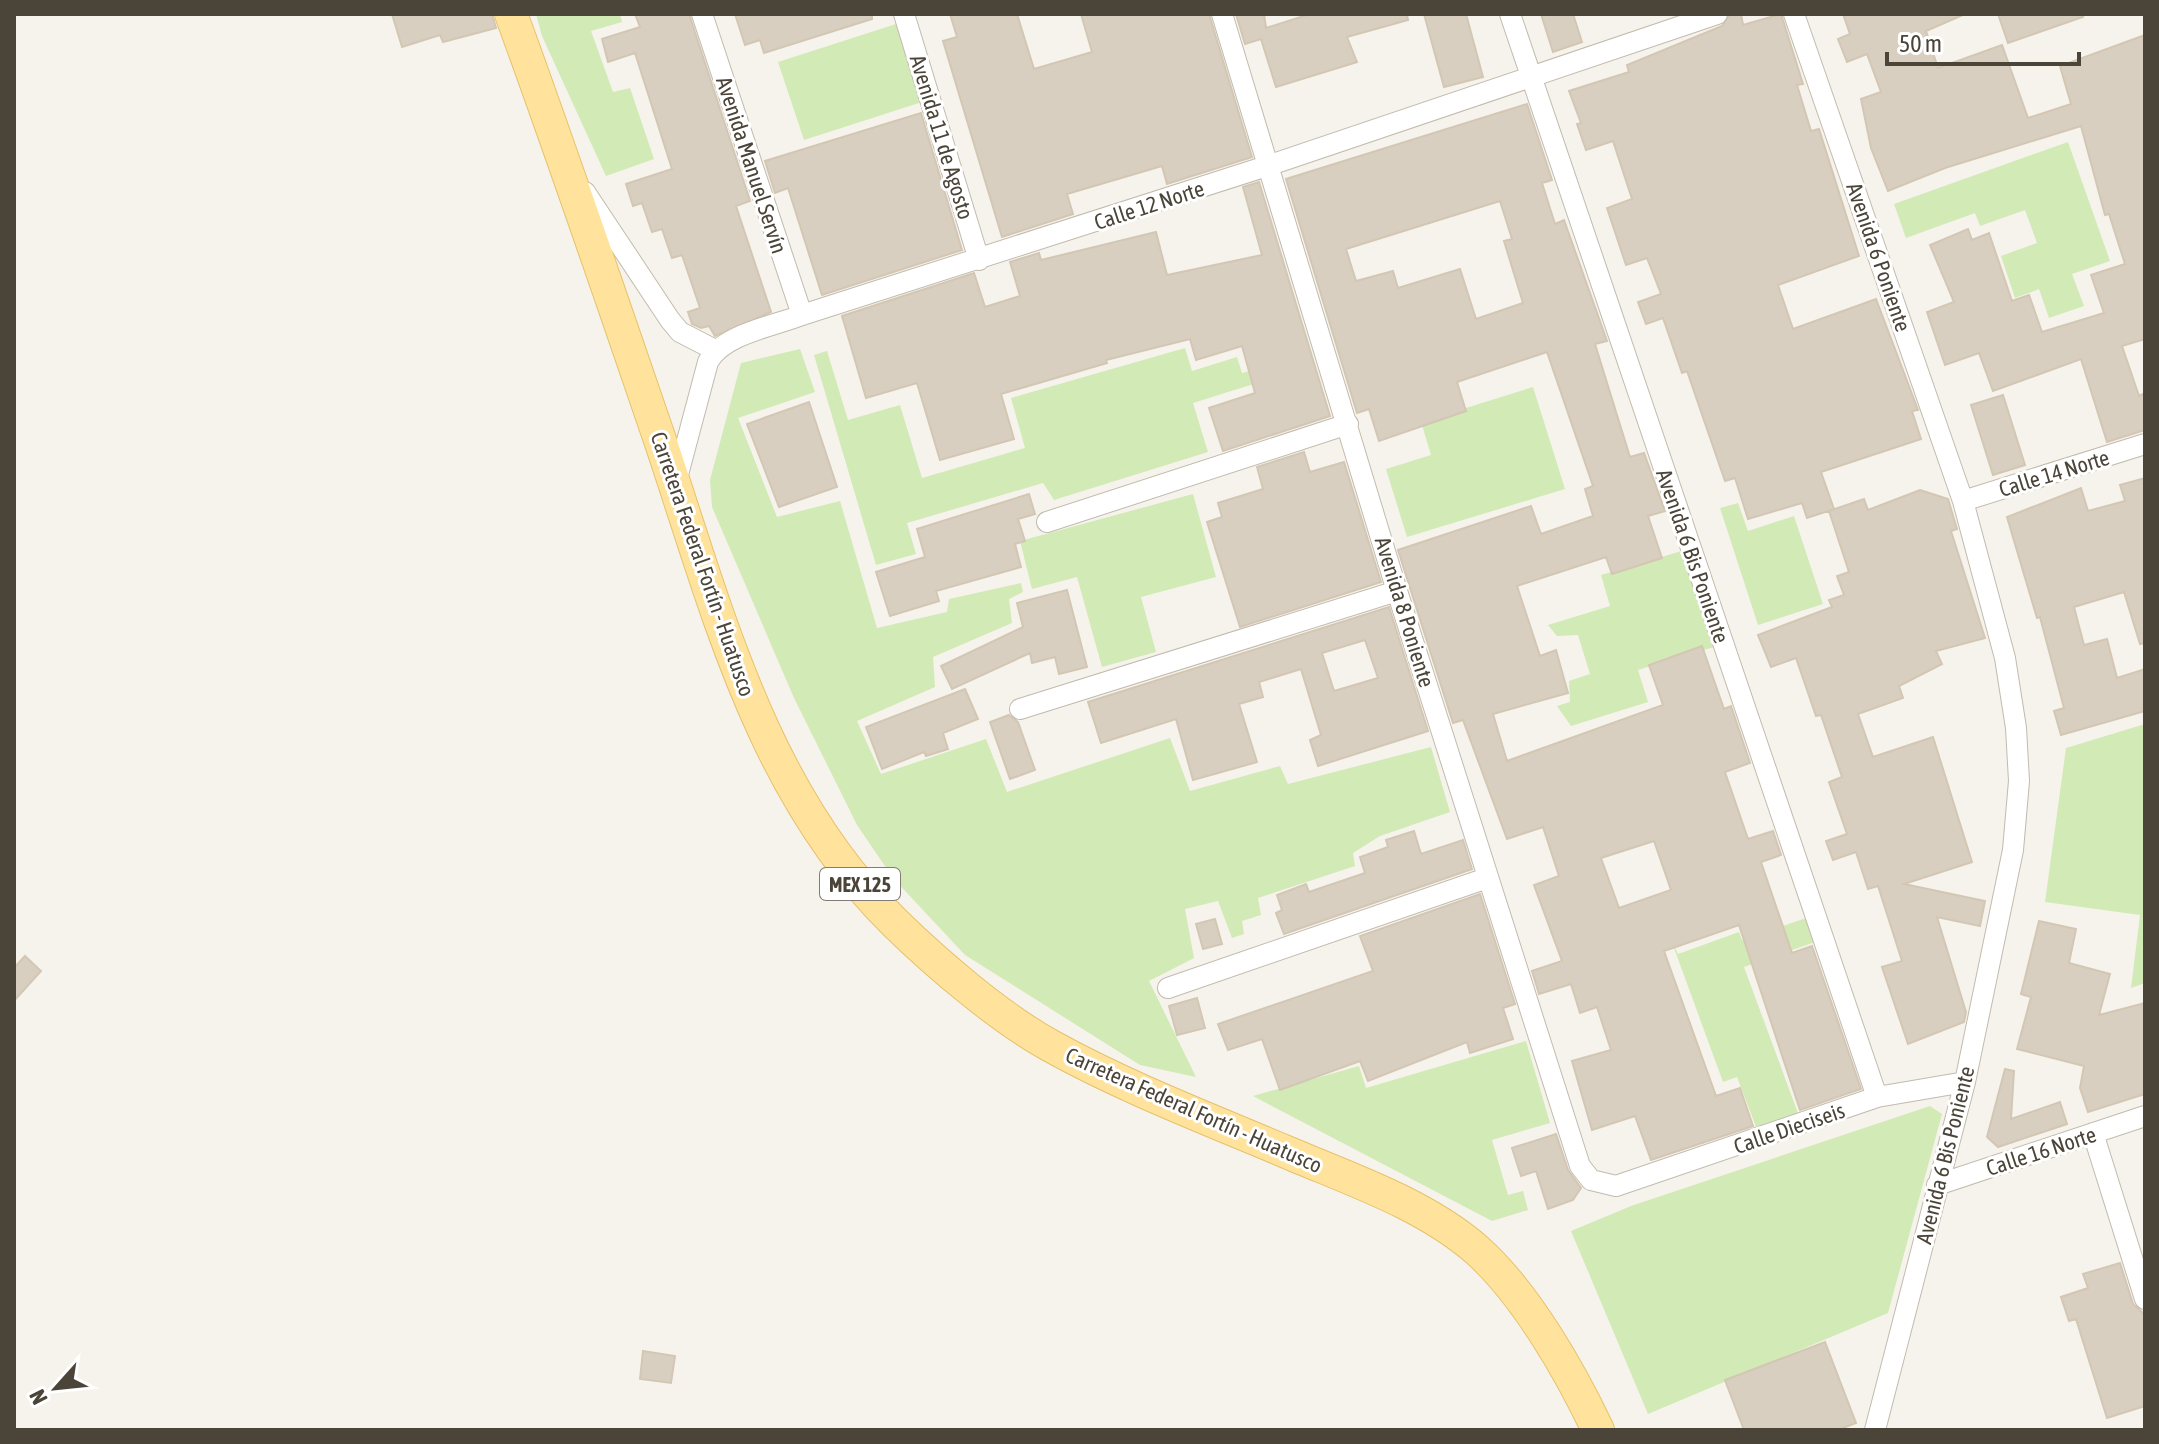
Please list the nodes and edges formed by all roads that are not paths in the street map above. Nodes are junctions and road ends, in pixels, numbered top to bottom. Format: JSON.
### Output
{"nodes":[{"id":1,"x":511,"y":14,"type":"edge"},
{"id":2,"x":702,"y":14,"type":"edge"},
{"id":3,"x":904,"y":14,"type":"edge"},
{"id":4,"x":1222,"y":14,"type":"edge"},
{"id":5,"x":1510,"y":14,"type":"edge"},
{"id":6,"x":1717,"y":14,"type":"edge"},
{"id":7,"x":1794,"y":14,"type":"edge"},
{"id":8,"x":1531,"y":79,"type":"junction"},
{"id":9,"x":565,"y":161,"type":"junction"},
{"id":10,"x":1270,"y":165,"type":"junction"},
{"id":11,"x":979,"y":260,"type":"junction"},
{"id":12,"x":802,"y":315,"type":"junction"},
{"id":13,"x":715,"y":350,"type":"junction"},
{"id":14,"x":1348,"y":424,"type":"junction"},
{"id":15,"x":2145,"y":444,"type":"edge"},
{"id":16,"x":675,"y":486,"type":"junction"},
{"id":17,"x":1963,"y":501,"type":"junction"},
{"id":18,"x":1047,"y":522,"type":"dead end"},
{"id":19,"x":1397,"y":591,"type":"junction"},
{"id":20,"x":1020,"y":709,"type":"dead end"},
{"id":21,"x":1487,"y":878,"type":"junction"},
{"id":22,"x":1168,"y":988,"type":"dead end"},
{"id":23,"x":1965,"y":1082,"type":"junction"},
{"id":24,"x":1877,"y":1097,"type":"junction"},
{"id":25,"x":2145,"y":1116,"type":"edge"},
{"id":26,"x":2093,"y":1133,"type":"junction"},
{"id":27,"x":1937,"y":1185,"type":"junction"},
{"id":28,"x":1616,"y":1186,"type":"joint"},
{"id":29,"x":2145,"y":1299,"type":"edge"},
{"id":30,"x":1598,"y":1430,"type":"edge"},
{"id":31,"x":1875,"y":1430,"type":"edge"}],
"edges":[{"from":1,"to":9,"type":"main road","name":"Carretera Federal Fortín - Huatusco","number":"MEX 125"},
{"from":2,"to":12,"type":"street","name":"Avenida Manuel Servín"},
{"from":3,"to":11,"type":"street","name":"Avenida 11 de Agosto"},
{"from":4,"to":10,"type":"street","name":"Avenida 8 Poniente"},
{"from":5,"to":8,"type":"street","name":"Avenida 6 Bis Poniente"},
{"from":6,"to":8,"type":"street","name":"Calle 12 Norte"},
{"from":7,"to":17,"type":"street","name":"Avenida 6 Poniente"},
{"from":8,"to":10,"type":"street","name":"Calle 12 Norte"},
{"from":8,"to":24,"type":"street","name":"Avenida 6 Bis Poniente"},
{"from":9,"to":13,"type":"street"},
{"from":9,"to":16,"type":"main road","name":"Carretera Federal Fortín - Huatusco","number":"MEX 125"},
{"from":10,"to":11,"type":"street","name":"Calle 12 Norte"},
{"from":10,"to":14,"type":"street","name":"Avenida 8 Poniente"},
{"from":11,"to":12,"type":"street","name":"Calle 12 Norte"},
{"from":12,"to":13,"type":"street","name":"Calle 12 Norte"},
{"from":13,"to":16,"type":"street"},
{"from":14,"to":18,"type":"street"},
{"from":14,"to":19,"type":"street","name":"Avenida 8 Poniente"},
{"from":15,"to":17,"type":"street","name":"Calle 14 Norte"},
{"from":16,"to":30,"type":"main road","name":"Carretera Federal Fortín - Huatusco","number":"MEX 125"},
{"from":17,"to":23,"type":"street","name":"Avenida 6 Bis Poniente"},
{"from":19,"to":20,"type":"street"},
{"from":19,"to":21,"type":"street","name":"Avenida 8 Poniente"},
{"from":21,"to":22,"type":"street"},
{"from":21,"to":28,"type":"street","name":"Avenida 8 Poniente"},
{"from":23,"to":24,"type":"street","name":"Calle Dieciseis"},
{"from":23,"to":27,"type":"street","name":"Avenida 6 Bis Poniente"},
{"from":24,"to":28,"type":"street","name":"Calle Dieciseis"},
{"from":25,"to":26,"type":"street","name":"Calle 16 Norte"},
{"from":26,"to":27,"type":"street","name":"Calle 16 Norte"},
{"from":26,"to":29,"type":"street"},
{"from":27,"to":31,"type":"street","name":"Avenida 6 Bis Poniente"}]}
